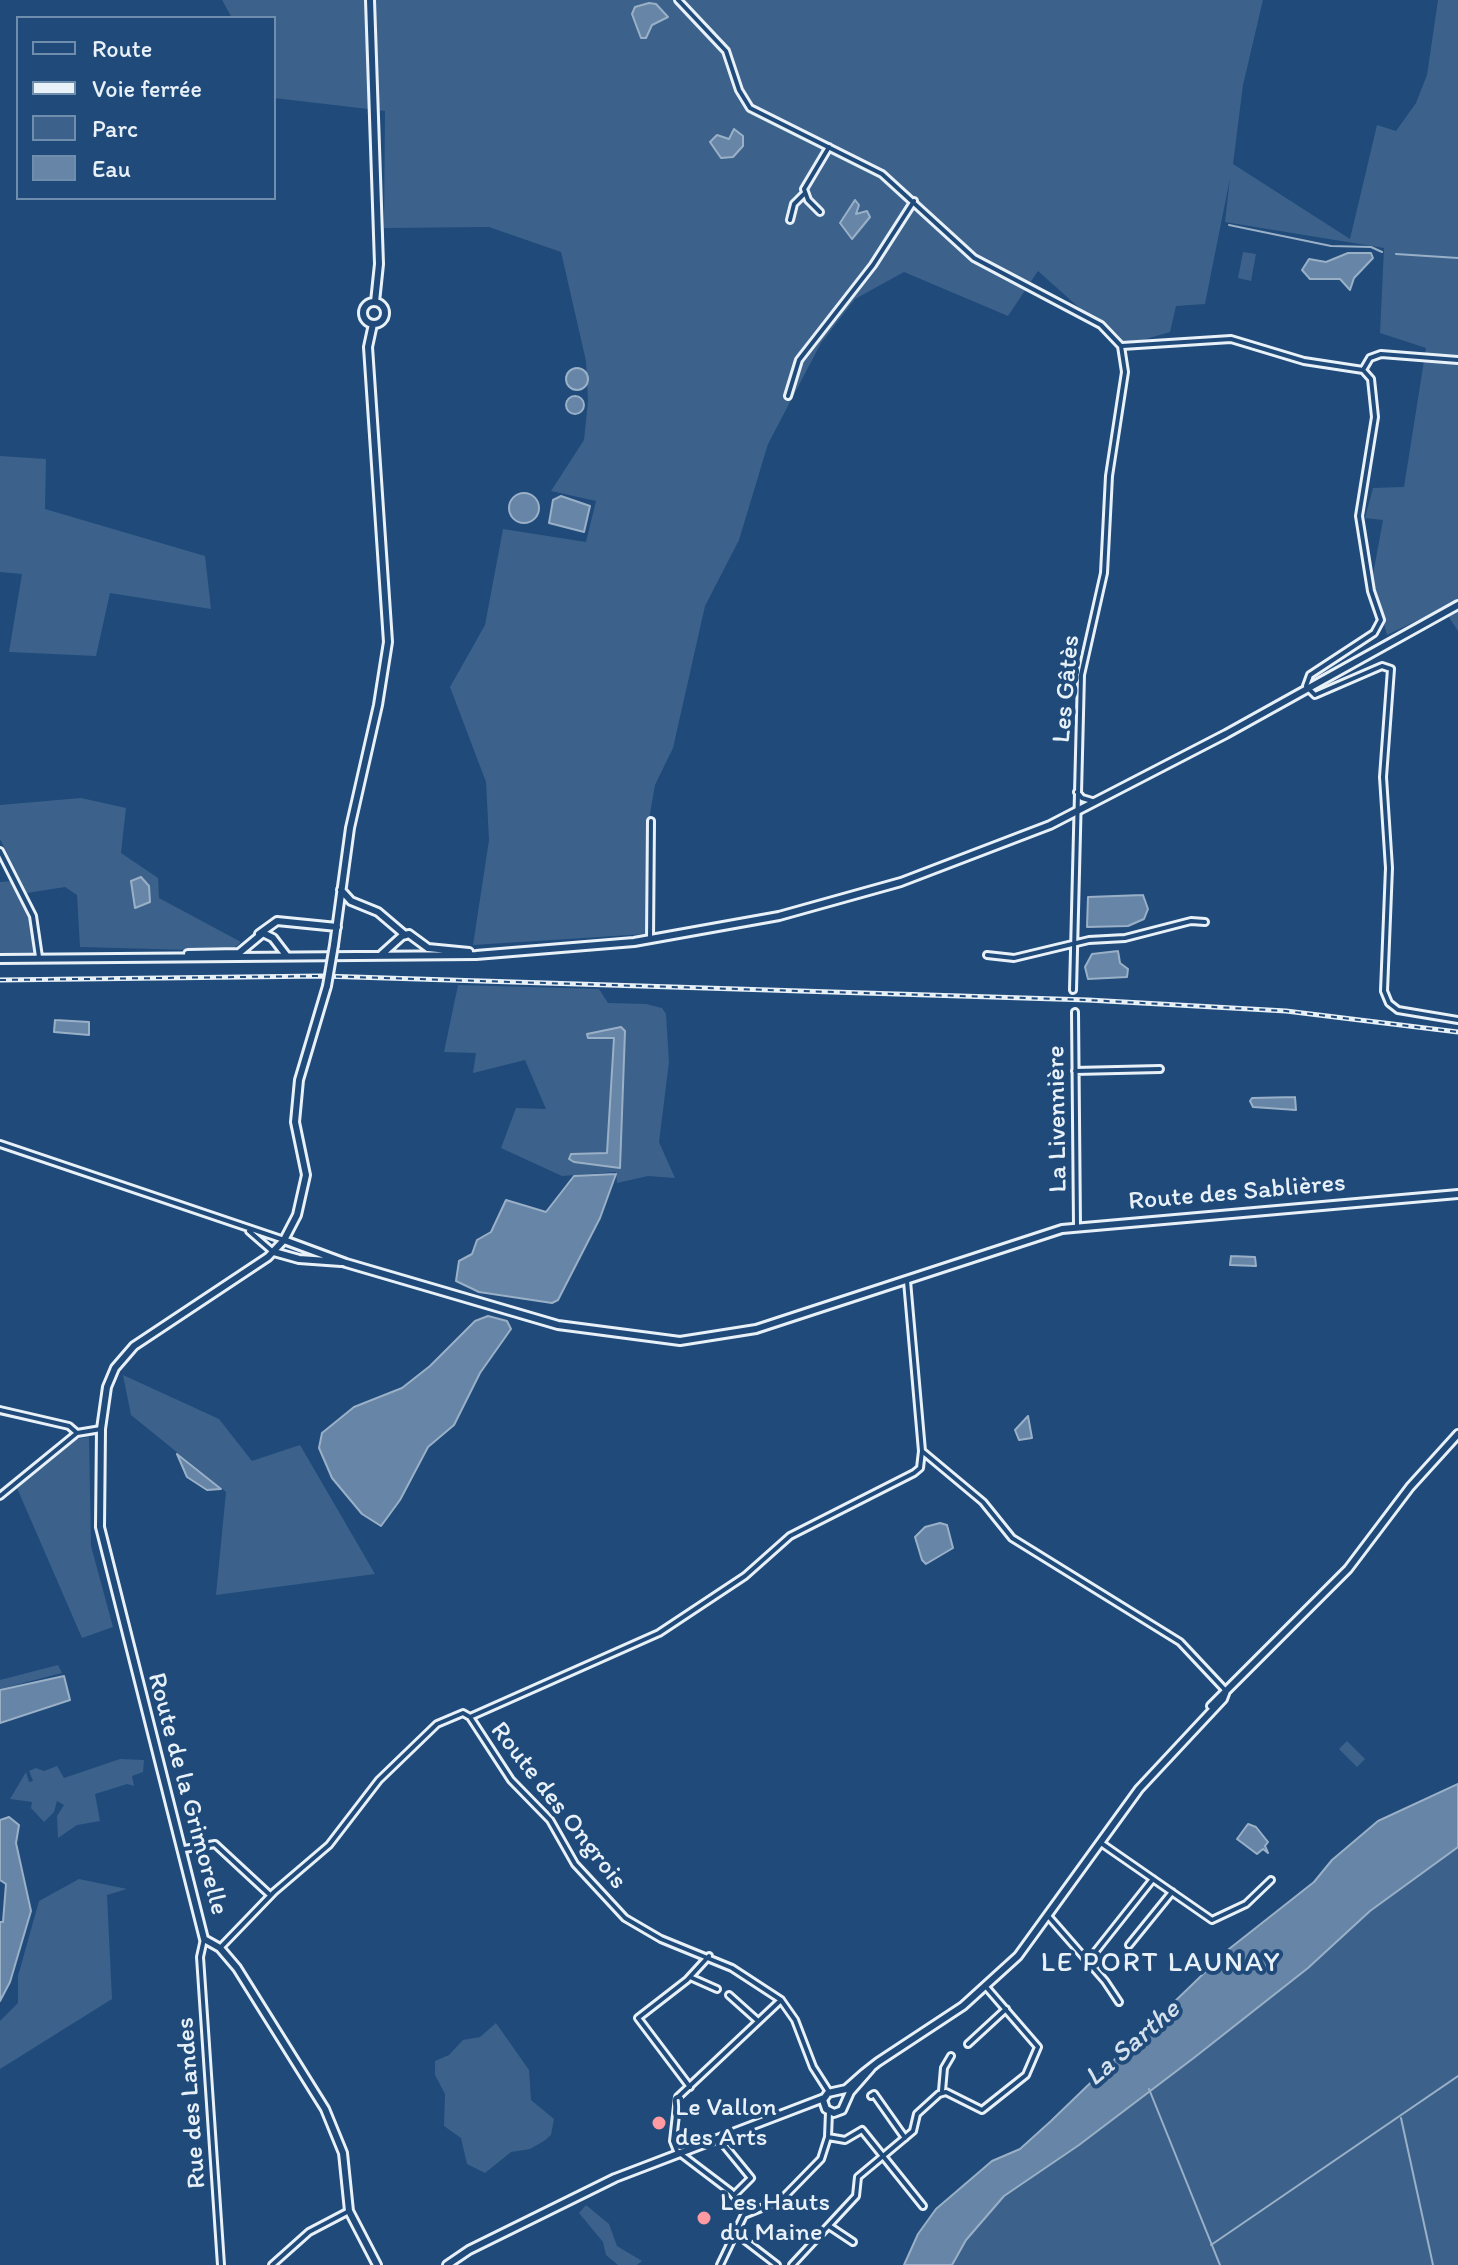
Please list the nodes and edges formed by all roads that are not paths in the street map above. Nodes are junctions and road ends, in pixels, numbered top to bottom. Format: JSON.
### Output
{"nodes":[{"id":1,"x":370,"y":0,"type":"edge"},
{"id":2,"x":678,"y":0,"type":"edge"},
{"id":3,"x":829,"y":147,"type":"junction"},
{"id":4,"x":804,"y":194,"type":"junction"},
{"id":5,"x":914,"y":201,"type":"junction"},
{"id":6,"x":820,"y":212,"type":"dead end"},
{"id":7,"x":790,"y":220,"type":"dead end"},
{"id":8,"x":375,"y":302,"type":"junction"},
{"id":9,"x":373,"y":324,"type":"junction"},
{"id":10,"x":1121,"y":346,"type":"junction"},
{"id":11,"x":1458,"y":360,"type":"edge"},
{"id":12,"x":1363,"y":370,"type":"junction"},
{"id":13,"x":788,"y":396,"type":"dead end"},
{"id":14,"x":1458,"y":605,"type":"edge"},
{"id":15,"x":1308,"y":689,"type":"junction"},
{"id":16,"x":1077,"y":792,"type":"junction"},
{"id":17,"x":1099,"y":802,"type":"junction"},
{"id":18,"x":1077,"y":812,"type":"junction"},
{"id":19,"x":651,"y":821,"type":"dead end"},
{"id":20,"x":0,"y":851,"type":"edge"},
{"id":21,"x":341,"y":890,"type":"junction"},
{"id":22,"x":351,"y":901,"type":"junction"},
{"id":23,"x":339,"y":914,"type":"junction"},
{"id":24,"x":1205,"y":922,"type":"dead end"},
{"id":25,"x":281,"y":923,"type":"junction"},
{"id":26,"x":337,"y":927,"type":"junction"},
{"id":27,"x":395,"y":929,"type":"junction"},
{"id":28,"x":259,"y":934,"type":"junction"},
{"id":29,"x":405,"y":935,"type":"junction"},
{"id":30,"x":650,"y":940,"type":"junction"},
{"id":31,"x":275,"y":941,"type":"junction"},
{"id":32,"x":418,"y":941,"type":"junction"},
{"id":33,"x":397,"y":942,"type":"junction"},
{"id":34,"x":252,"y":943,"type":"junction"},
{"id":35,"x":1073,"y":945,"type":"junction"},
{"id":36,"x":495,"y":953,"type":"junction"},
{"id":37,"x":382,"y":954,"type":"junction"},
{"id":38,"x":286,"y":955,"type":"junction"},
{"id":39,"x":415,"y":955,"type":"junction"},
{"id":40,"x":987,"y":955,"type":"dead end"},
{"id":41,"x":164,"y":956,"type":"junction"},
{"id":42,"x":263,"y":956,"type":"junction"},
{"id":43,"x":401,"y":956,"type":"junction"},
{"id":44,"x":39,"y":957,"type":"junction"},
{"id":45,"x":0,"y":959,"type":"edge"},
{"id":46,"x":1073,"y":990,"type":"dead end"},
{"id":47,"x":1075,"y":1012,"type":"dead end"},
{"id":48,"x":1458,"y":1020,"type":"edge"},
{"id":49,"x":1160,"y":1069,"type":"dead end"},
{"id":50,"x":1075,"y":1071,"type":"junction"},
{"id":51,"x":0,"y":1144,"type":"edge"},
{"id":52,"x":1458,"y":1194,"type":"edge"},
{"id":53,"x":1077,"y":1226,"type":"junction"},
{"id":54,"x":247,"y":1229,"type":"junction"},
{"id":55,"x":284,"y":1240,"type":"junction"},
{"id":56,"x":276,"y":1250,"type":"junction"},
{"id":57,"x":346,"y":1263,"type":"junction"},
{"id":58,"x":907,"y":1278,"type":"junction"},
{"id":59,"x":0,"y":1410,"type":"edge"},
{"id":60,"x":101,"y":1429,"type":"junction"},
{"id":61,"x":77,"y":1433,"type":"junction"},
{"id":62,"x":1458,"y":1434,"type":"edge"},
{"id":63,"x":922,"y":1451,"type":"junction"},
{"id":64,"x":935,"y":1464,"type":"junction"},
{"id":65,"x":920,"y":1468,"type":"junction"},
{"id":66,"x":0,"y":1496,"type":"edge"},
{"id":67,"x":1226,"y":1691,"type":"junction"},
{"id":68,"x":470,"y":1717,"type":"junction"},
{"id":69,"x":1101,"y":1843,"type":"junction"},
{"id":70,"x":184,"y":1849,"type":"junction"},
{"id":71,"x":1153,"y":1879,"type":"junction"},
{"id":72,"x":1271,"y":1880,"type":"dead end"},
{"id":73,"x":1172,"y":1892,"type":"junction"},
{"id":74,"x":270,"y":1895,"type":"junction"},
{"id":75,"x":1049,"y":1917,"type":"junction"},
{"id":76,"x":204,"y":1939,"type":"junction"},
{"id":77,"x":1129,"y":1945,"type":"dead end"},
{"id":78,"x":220,"y":1948,"type":"junction"},
{"id":79,"x":709,"y":1956,"type":"junction"},
{"id":80,"x":1088,"y":1961,"type":"junction"},
{"id":81,"x":690,"y":1977,"type":"junction"},
{"id":82,"x":987,"y":1988,"type":"junction"},
{"id":83,"x":717,"y":1989,"type":"dead end"},
{"id":84,"x":729,"y":1995,"type":"dead end"},
{"id":85,"x":781,"y":2000,"type":"junction"},
{"id":86,"x":1119,"y":2002,"type":"dead end"},
{"id":87,"x":1006,"y":2009,"type":"junction"},
{"id":88,"x":758,"y":2021,"type":"junction"},
{"id":89,"x":968,"y":2044,"type":"dead end"},
{"id":90,"x":951,"y":2056,"type":"dead end"},
{"id":91,"x":871,"y":2068,"type":"junction"},
{"id":92,"x":690,"y":2087,"type":"junction"},
{"id":93,"x":838,"y":2091,"type":"junction"},
{"id":94,"x":942,"y":2092,"type":"junction"},
{"id":95,"x":871,"y":2096,"type":"dead end"},
{"id":96,"x":845,"y":2101,"type":"junction"},
{"id":97,"x":828,"y":2104,"type":"junction"},
{"id":98,"x":828,"y":2137,"type":"junction"},
{"id":99,"x":905,"y":2138,"type":"junction"},
{"id":100,"x":724,"y":2145,"type":"dead end"},
{"id":101,"x":677,"y":2151,"type":"junction"},
{"id":102,"x":884,"y":2156,"type":"junction"},
{"id":103,"x":734,"y":2195,"type":"junction"},
{"id":104,"x":923,"y":2206,"type":"dead end"},
{"id":105,"x":349,"y":2211,"type":"junction"},
{"id":106,"x":748,"y":2213,"type":"junction"},
{"id":107,"x":828,"y":2225,"type":"junction"},
{"id":108,"x":734,"y":2232,"type":"junction"},
{"id":109,"x":853,"y":2242,"type":"dead end"},
{"id":110,"x":221,"y":2265,"type":"edge"},
{"id":111,"x":272,"y":2265,"type":"edge"},
{"id":112,"x":377,"y":2265,"type":"edge"},
{"id":113,"x":447,"y":2265,"type":"edge"},
{"id":114,"x":720,"y":2265,"type":"edge"},
{"id":115,"x":777,"y":2265,"type":"edge"},
{"id":116,"x":792,"y":2265,"type":"edge"}],
"edges":[{"from":1,"to":8,"type":"street"},
{"from":2,"to":3,"type":"street"},
{"from":3,"to":4,"type":"street"},
{"from":3,"to":5,"type":"street"},
{"from":4,"to":6,"type":"street"},
{"from":4,"to":7,"type":"street"},
{"from":5,"to":10,"type":"street"},
{"from":5,"to":13,"type":"street"},
{"from":8,"to":9,"type":"street"},
{"from":8,"to":9,"type":"street"},
{"from":9,"to":21,"type":"street","name":"Route de la Grimorelle"},
{"from":10,"to":12,"type":"street"},
{"from":10,"to":16,"type":"street","name":"Les Gâtès"},
{"from":11,"to":12,"type":"street"},
{"from":12,"to":15,"type":"street"},
{"from":14,"to":15,"type":"street"},
{"from":15,"to":17,"type":"street"},
{"from":15,"to":48,"type":"street"},
{"from":16,"to":17,"type":"street"},
{"from":16,"to":18,"type":"street","name":"Les Gâtès"},
{"from":17,"to":18,"type":"street"},
{"from":18,"to":30,"type":"street"},
{"from":18,"to":35,"type":"street","name":"Les Gâtès"},
{"from":19,"to":30,"type":"street"},
{"from":20,"to":44,"type":"street"},
{"from":21,"to":22,"type":"street"},
{"from":21,"to":23,"type":"street","name":"Route de la Grimorelle"},
{"from":22,"to":23,"type":"street"},
{"from":22,"to":27,"type":"street"},
{"from":23,"to":26,"type":"street","name":"Route de la Grimorelle"},
{"from":24,"to":35,"type":"street"},
{"from":25,"to":26,"type":"street"},
{"from":25,"to":28,"type":"street"},
{"from":25,"to":31,"type":"street"},
{"from":26,"to":55,"type":"street","name":"Route de la Grimorelle","bridge":true},
{"from":27,"to":29,"type":"street"},
{"from":27,"to":33,"type":"street"},
{"from":28,"to":31,"type":"street"},
{"from":28,"to":34,"type":"street"},
{"from":29,"to":32,"type":"street"},
{"from":29,"to":33,"type":"street"},
{"from":30,"to":36,"type":"street"},
{"from":31,"to":38,"type":"street"},
{"from":31,"to":42,"type":"street"},
{"from":32,"to":36,"type":"street"},
{"from":32,"to":39,"type":"street"},
{"from":33,"to":37,"type":"street"},
{"from":33,"to":43,"type":"street"},
{"from":34,"to":41,"type":"street"},
{"from":34,"to":42,"type":"street"},
{"from":35,"to":40,"type":"street"},
{"from":35,"to":46,"type":"street","name":"Les Gâtès"},
{"from":36,"to":39,"type":"street"},
{"from":37,"to":38,"type":"street"},
{"from":37,"to":43,"type":"street"},
{"from":38,"to":42,"type":"street"},
{"from":39,"to":43,"type":"street"},
{"from":41,"to":42,"type":"street"},
{"from":41,"to":44,"type":"street"},
{"from":44,"to":45,"type":"street"},
{"from":47,"to":50,"type":"street","name":"La Livennière"},
{"from":49,"to":50,"type":"street"},
{"from":50,"to":53,"type":"street","name":"La Livennière"},
{"from":51,"to":54,"type":"street"},
{"from":52,"to":53,"type":"street","name":"Route des Sablières"},
{"from":53,"to":58,"type":"street","name":"Route des Sablières"},
{"from":54,"to":55,"type":"street"},
{"from":54,"to":56,"type":"street"},
{"from":55,"to":56,"type":"street","name":"Route de la Grimorelle"},
{"from":55,"to":57,"type":"street"},
{"from":56,"to":57,"type":"street"},
{"from":56,"to":60,"type":"street","name":"Route de la Grimorelle"},
{"from":57,"to":58,"type":"street","name":"Route des Sablières"},
{"from":58,"to":63,"type":"street"},
{"from":59,"to":61,"type":"street"},
{"from":60,"to":61,"type":"street"},
{"from":60,"to":70,"type":"street","name":"Route de la Grimorelle"},
{"from":61,"to":66,"type":"street"},
{"from":62,"to":67,"type":"street"},
{"from":63,"to":64,"type":"street"},
{"from":63,"to":65,"type":"street"},
{"from":64,"to":65,"type":"street"},
{"from":64,"to":67,"type":"street"},
{"from":65,"to":68,"type":"street"},
{"from":67,"to":69,"type":"street"},
{"from":68,"to":74,"type":"street"},
{"from":68,"to":79,"type":"street","name":"Route des Ongrois"},
{"from":69,"to":71,"type":"street"},
{"from":69,"to":75,"type":"street"},
{"from":70,"to":74,"type":"street"},
{"from":70,"to":76,"type":"street","name":"Route de la Grimorelle"},
{"from":71,"to":73,"type":"street"},
{"from":71,"to":80,"type":"street"},
{"from":72,"to":73,"type":"street"},
{"from":73,"to":77,"type":"street"},
{"from":74,"to":78,"type":"street"},
{"from":75,"to":80,"type":"street"},
{"from":75,"to":82,"type":"street"},
{"from":76,"to":78,"type":"street"},
{"from":76,"to":110,"type":"street","name":"Rue des Landes"},
{"from":78,"to":105,"type":"street"},
{"from":79,"to":81,"type":"street"},
{"from":79,"to":85,"type":"street","name":"Route des Ongrois"},
{"from":80,"to":86,"type":"street"},
{"from":81,"to":83,"type":"street"},
{"from":81,"to":92,"type":"street"},
{"from":82,"to":87,"type":"street"},
{"from":82,"to":91,"type":"street"},
{"from":84,"to":88,"type":"street"},
{"from":85,"to":88,"type":"street"},
{"from":85,"to":97,"type":"street","name":"Route des Ongrois"},
{"from":87,"to":89,"type":"street"},
{"from":87,"to":94,"type":"street"},
{"from":88,"to":92,"type":"street"},
{"from":90,"to":94,"type":"street"},
{"from":91,"to":93,"type":"street"},
{"from":91,"to":96,"type":"street"},
{"from":92,"to":101,"type":"street"},
{"from":93,"to":96,"type":"street"},
{"from":93,"to":97,"type":"street"},
{"from":94,"to":99,"type":"street"},
{"from":95,"to":99,"type":"street"},
{"from":96,"to":97,"type":"street"},
{"from":97,"to":98,"type":"street"},
{"from":97,"to":101,"type":"street"},
{"from":98,"to":102,"type":"street"},
{"from":98,"to":106,"type":"street"},
{"from":99,"to":102,"type":"street"},
{"from":100,"to":103,"type":"street"},
{"from":101,"to":103,"type":"street"},
{"from":101,"to":113,"type":"street"},
{"from":102,"to":104,"type":"street"},
{"from":102,"to":107,"type":"street"},
{"from":103,"to":106,"type":"street"},
{"from":105,"to":111,"type":"street"},
{"from":105,"to":112,"type":"street"},
{"from":106,"to":108,"type":"street"},
{"from":107,"to":109,"type":"street"},
{"from":107,"to":116,"type":"street"},
{"from":108,"to":114,"type":"street"},
{"from":108,"to":115,"type":"street"}]}
